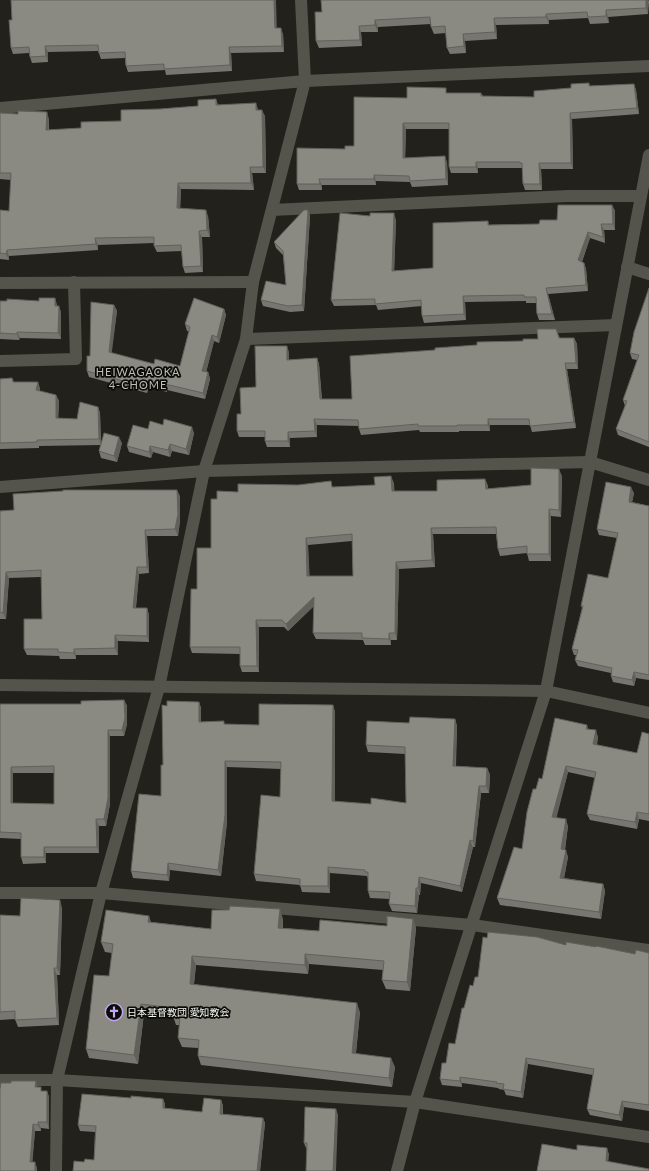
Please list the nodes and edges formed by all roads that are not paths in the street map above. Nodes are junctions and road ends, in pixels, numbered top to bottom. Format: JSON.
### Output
{"nodes":[{"id":1,"x":301,"y":0,"type":"edge"},
{"id":2,"x":649,"y":66,"type":"edge"},
{"id":3,"x":305,"y":81,"type":"junction"},
{"id":4,"x":0,"y":108,"type":"edge"},
{"id":5,"x":649,"y":155,"type":"edge"},
{"id":6,"x":641,"y":196,"type":"junction"},
{"id":7,"x":272,"y":210,"type":"junction"},
{"id":8,"x":628,"y":267,"type":"junction"},
{"id":9,"x":649,"y":274,"type":"edge"},
{"id":10,"x":74,"y":282,"type":"junction"},
{"id":11,"x":253,"y":282,"type":"junction"},
{"id":12,"x":0,"y":283,"type":"edge"},
{"id":13,"x":616,"y":325,"type":"junction"},
{"id":14,"x":246,"y":338,"type":"junction"},
{"id":15,"x":0,"y":361,"type":"edge"},
{"id":16,"x":590,"y":462,"type":"junction"},
{"id":17,"x":204,"y":471,"type":"junction"},
{"id":18,"x":649,"y":480,"type":"edge"},
{"id":19,"x":0,"y":487,"type":"edge"},
{"id":20,"x":0,"y":684,"type":"edge"},
{"id":21,"x":159,"y":687,"type":"junction"},
{"id":22,"x":546,"y":691,"type":"junction"},
{"id":23,"x":649,"y":713,"type":"edge"},
{"id":24,"x":0,"y":893,"type":"edge"},
{"id":25,"x":101,"y":893,"type":"junction"},
{"id":26,"x":472,"y":925,"type":"junction"},
{"id":27,"x":649,"y":950,"type":"edge"},
{"id":28,"x":0,"y":1080,"type":"edge"},
{"id":29,"x":56,"y":1080,"type":"junction"},
{"id":30,"x":415,"y":1102,"type":"junction"},
{"id":31,"x":649,"y":1137,"type":"edge"},
{"id":32,"x":56,"y":1171,"type":"edge"},
{"id":33,"x":397,"y":1171,"type":"edge"}],
"edges":[{"from":1,"to":3,"type":"street"},
{"from":2,"to":3,"type":"street"},
{"from":3,"to":4,"type":"street"},
{"from":3,"to":7,"type":"street"},
{"from":5,"to":6,"type":"street"},
{"from":6,"to":7,"type":"street"},
{"from":6,"to":8,"type":"street"},
{"from":7,"to":11,"type":"street"},
{"from":8,"to":9,"type":"street"},
{"from":8,"to":13,"type":"street"},
{"from":10,"to":11,"type":"street"},
{"from":10,"to":12,"type":"street"},
{"from":10,"to":15,"type":"street"},
{"from":11,"to":14,"type":"street"},
{"from":13,"to":14,"type":"street"},
{"from":13,"to":16,"type":"street"},
{"from":14,"to":17,"type":"street"},
{"from":16,"to":17,"type":"street"},
{"from":16,"to":18,"type":"street"},
{"from":16,"to":22,"type":"street"},
{"from":17,"to":19,"type":"street"},
{"from":17,"to":21,"type":"street"},
{"from":20,"to":21,"type":"street"},
{"from":21,"to":22,"type":"street"},
{"from":21,"to":25,"type":"street"},
{"from":22,"to":23,"type":"street"},
{"from":22,"to":26,"type":"street"},
{"from":24,"to":25,"type":"street"},
{"from":25,"to":26,"type":"street"},
{"from":25,"to":29,"type":"street"},
{"from":26,"to":27,"type":"street"},
{"from":26,"to":30,"type":"street"},
{"from":28,"to":29,"type":"street"},
{"from":29,"to":30,"type":"street"},
{"from":29,"to":32,"type":"street"},
{"from":30,"to":31,"type":"street"},
{"from":30,"to":33,"type":"street"}]}
